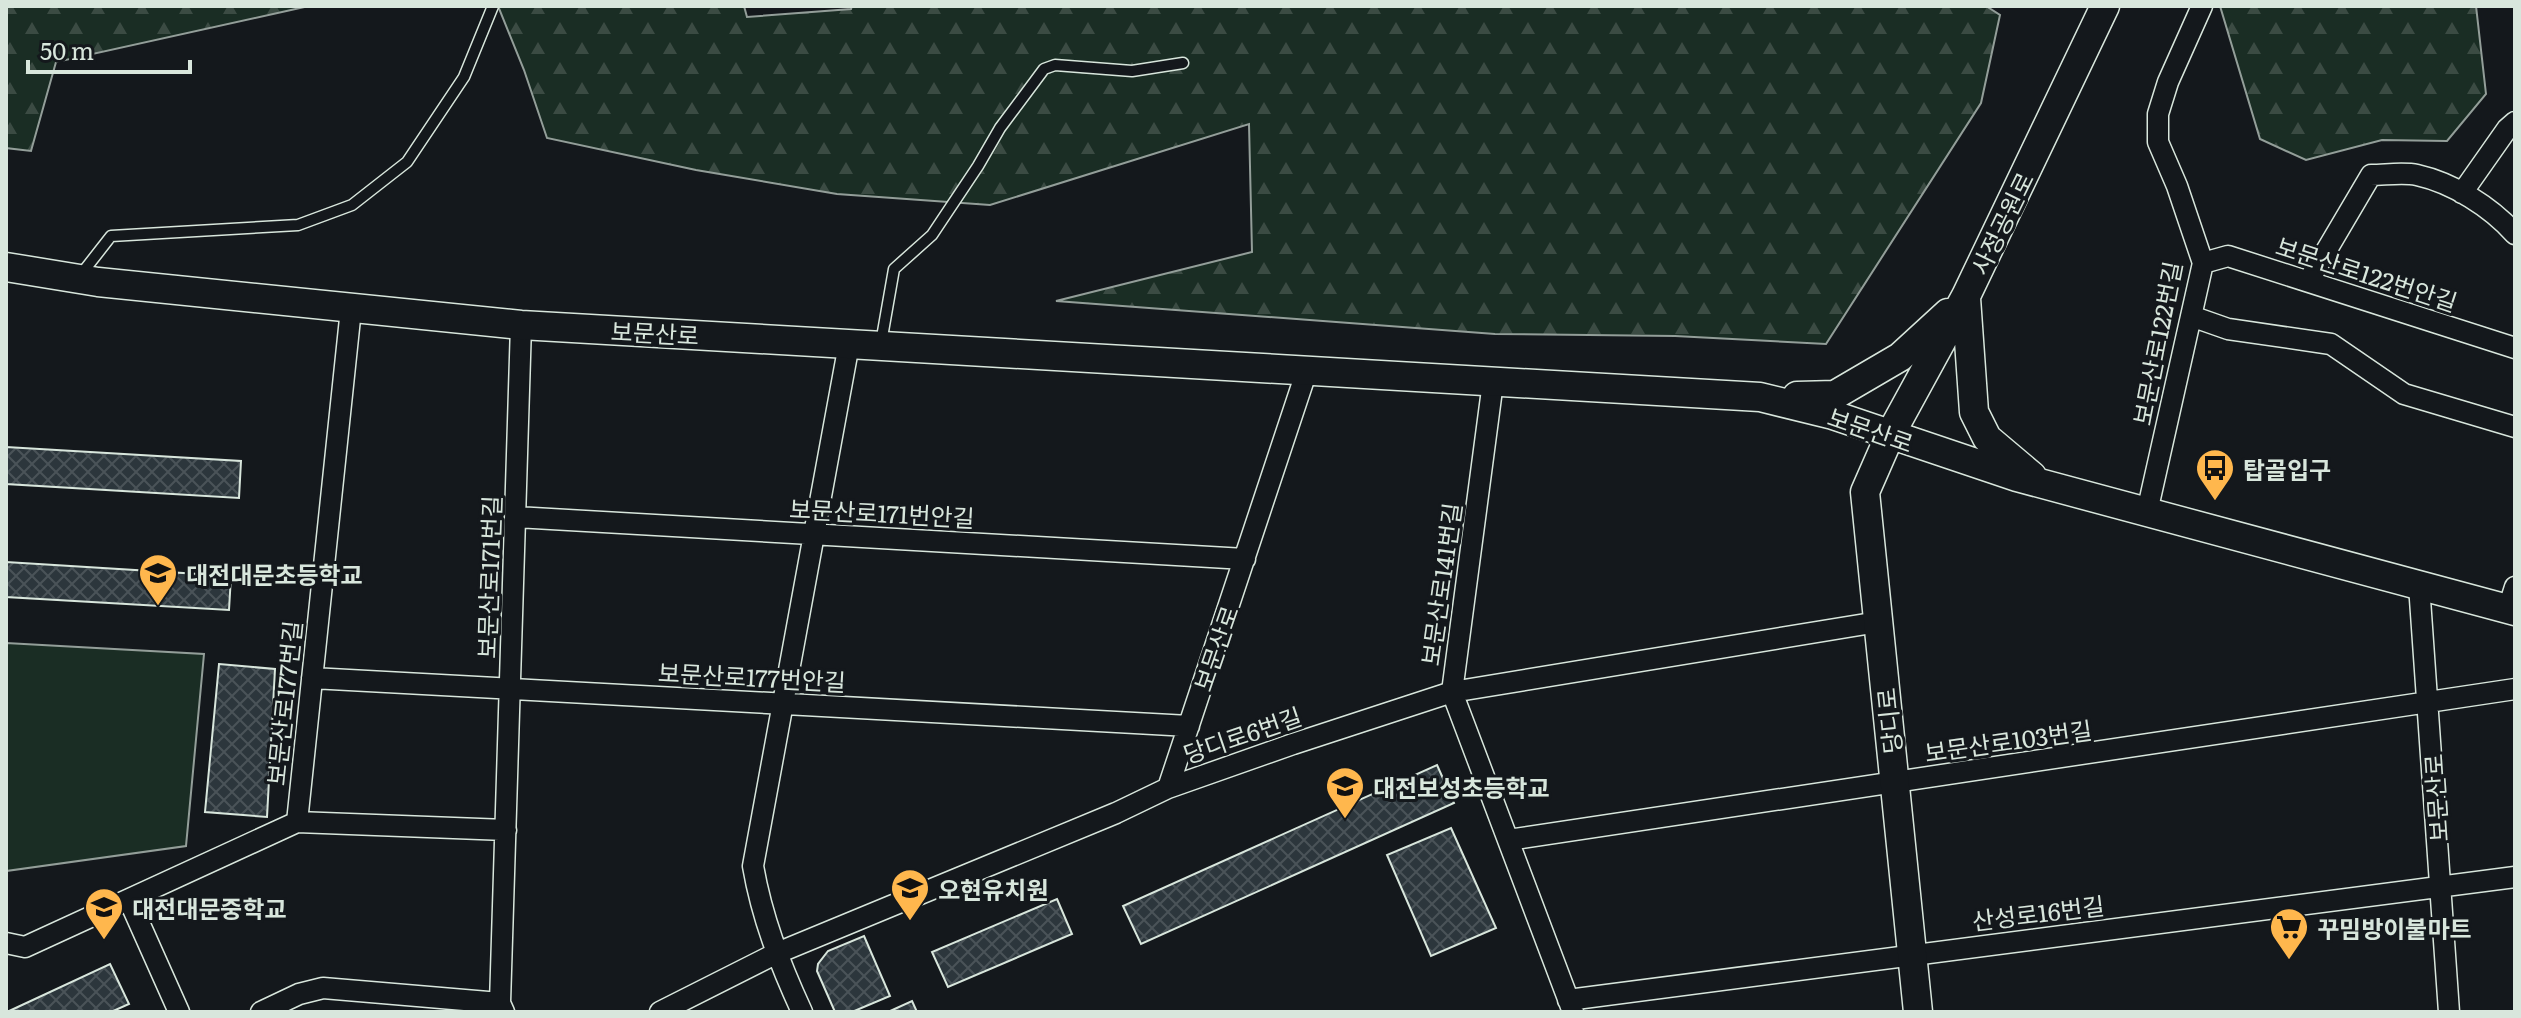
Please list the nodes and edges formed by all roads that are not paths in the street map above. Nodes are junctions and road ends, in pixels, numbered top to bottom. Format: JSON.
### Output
{"nodes":[{"id":1,"x":493,"y":6,"type":"edge"},
{"id":2,"x":2105,"y":6,"type":"edge"},
{"id":3,"x":2202,"y":6,"type":"edge"},
{"id":4,"x":1183,"y":63,"type":"dead end"},
{"id":5,"x":2515,"y":122,"type":"edge"},
{"id":6,"x":2462,"y":193,"type":"junction"},
{"id":7,"x":2515,"y":234,"type":"edge"},
{"id":8,"x":2203,"y":263,"type":"junction"},
{"id":9,"x":6,"y":267,"type":"edge"},
{"id":10,"x":78,"y":278,"type":"junction"},
{"id":11,"x":2309,"y":280,"type":"junction"},
{"id":12,"x":1966,"y":296,"type":"junction"},
{"id":13,"x":351,"y":309,"type":"junction"},
{"id":14,"x":2191,"y":316,"type":"junction"},
{"id":15,"x":521,"y":325,"type":"junction"},
{"id":16,"x":849,"y":344,"type":"junction"},
{"id":17,"x":881,"y":345,"type":"junction"},
{"id":18,"x":2515,"y":348,"type":"edge"},
{"id":19,"x":1307,"y":370,"type":"junction"},
{"id":20,"x":1493,"y":382,"type":"junction"},
{"id":21,"x":1760,"y":397,"type":"junction"},
{"id":22,"x":2515,"y":427,"type":"edge"},
{"id":23,"x":1890,"y":435,"type":"junction"},
{"id":24,"x":2042,"y":484,"type":"junction"},
{"id":25,"x":2147,"y":512,"type":"junction"},
{"id":26,"x":516,"y":517,"type":"junction"},
{"id":27,"x":812,"y":534,"type":"junction"},
{"id":28,"x":1245,"y":559,"type":"junction"},
{"id":29,"x":2419,"y":585,"type":"junction"},
{"id":30,"x":2513,"y":602,"type":"edge"},
{"id":31,"x":1878,"y":622,"type":"junction"},
{"id":32,"x":312,"y":678,"type":"junction"},
{"id":33,"x":511,"y":689,"type":"junction"},
{"id":34,"x":2515,"y":689,"type":"edge"},
{"id":35,"x":1452,"y":692,"type":"junction"},
{"id":36,"x":782,"y":704,"type":"junction"},
{"id":37,"x":2428,"y":704,"type":"junction"},
{"id":38,"x":1189,"y":726,"type":"junction"},
{"id":39,"x":1895,"y":783,"type":"junction"},
{"id":40,"x":1168,"y":788,"type":"junction"},
{"id":41,"x":297,"y":822,"type":"junction"},
{"id":42,"x":506,"y":830,"type":"junction"},
{"id":43,"x":1508,"y":840,"type":"junction"},
{"id":44,"x":2515,"y":877,"type":"edge"},
{"id":45,"x":2442,"y":886,"type":"junction"},
{"id":46,"x":129,"y":900,"type":"junction"},
{"id":47,"x":6,"y":943,"type":"edge"},
{"id":48,"x":775,"y":954,"type":"junction"},
{"id":49,"x":1912,"y":955,"type":"junction"},
{"id":50,"x":1571,"y":1006,"type":"edge"},
{"id":51,"x":502,"y":1008,"type":"edge"},
{"id":52,"x":179,"y":1012,"type":"edge"},
{"id":53,"x":261,"y":1012,"type":"edge"},
{"id":54,"x":660,"y":1012,"type":"edge"},
{"id":55,"x":802,"y":1012,"type":"edge"},
{"id":56,"x":1918,"y":1012,"type":"edge"},
{"id":57,"x":2449,"y":1012,"type":"edge"}],
"edges":[{"from":1,"to":10,"type":"lane"},
{"from":2,"to":12,"type":"main road","name":"사정공원로"},
{"from":3,"to":8,"type":"street","name":"보문산로122번길"},
{"from":4,"to":17,"type":"lane"},
{"from":5,"to":6,"type":"street"},
{"from":6,"to":7,"type":"street"},
{"from":6,"to":11,"type":"street"},
{"from":8,"to":11,"type":"street","name":"보문산로122번안길"},
{"from":8,"to":14,"type":"street","name":"보문산로122번길"},
{"from":9,"to":10,"type":"main road","name":"보문산로"},
{"from":10,"to":13,"type":"main road","name":"보문산로"},
{"from":11,"to":18,"type":"street","name":"보문산로122번안길"},
{"from":12,"to":21,"type":"main road"},
{"from":12,"to":23,"type":"main road","name":"사정공원로"},
{"from":12,"to":24,"type":"main road"},
{"from":13,"to":15,"type":"main road","name":"보문산로"},
{"from":13,"to":32,"type":"street","name":"보문산로177번길"},
{"from":14,"to":22,"type":"street"},
{"from":14,"to":25,"type":"street","name":"보문산로122번길"},
{"from":15,"to":16,"type":"main road","name":"보문산로"},
{"from":15,"to":26,"type":"street","name":"보문산로171번길"},
{"from":16,"to":17,"type":"main road","name":"보문산로"},
{"from":16,"to":27,"type":"street"},
{"from":17,"to":19,"type":"main road","name":"보문산로"},
{"from":19,"to":20,"type":"main road","name":"보문산로"},
{"from":19,"to":28,"type":"street","name":"보문산로"},
{"from":20,"to":21,"type":"main road","name":"보문산로"},
{"from":20,"to":35,"type":"street","name":"보문산로141번길"},
{"from":21,"to":23,"type":"main road","name":"보문산로"},
{"from":23,"to":24,"type":"main road","name":"보문산로"},
{"from":23,"to":31,"type":"main road","name":"당디로"},
{"from":24,"to":25,"type":"main road","name":"보문산로"},
{"from":25,"to":29,"type":"main road","name":"보문산로"},
{"from":26,"to":27,"type":"street","name":"보문산로171번안길"},
{"from":26,"to":33,"type":"street","name":"보문산로171번길"},
{"from":27,"to":28,"type":"street","name":"보문산로171번안길"},
{"from":27,"to":36,"type":"street"},
{"from":28,"to":38,"type":"street","name":"보문산로"},
{"from":29,"to":30,"type":"main road","name":"보문산로"},
{"from":29,"to":37,"type":"street","name":"보문산로"},
{"from":31,"to":35,"type":"street","name":"당디로6번길"},
{"from":31,"to":39,"type":"main road","name":"당디로"},
{"from":32,"to":33,"type":"street","name":"보문산로177번안길"},
{"from":32,"to":41,"type":"street","name":"보문산로177번길"},
{"from":33,"to":36,"type":"street","name":"보문산로177번안길"},
{"from":33,"to":42,"type":"street","name":"보문산로171번길"},
{"from":34,"to":37,"type":"street","name":"보문산로103번길"},
{"from":35,"to":40,"type":"street","name":"당디로6번길"},
{"from":35,"to":43,"type":"street","name":"보문산로141번길"},
{"from":36,"to":38,"type":"street","name":"보문산로177번안길"},
{"from":36,"to":48,"type":"street"},
{"from":37,"to":39,"type":"street","name":"보문산로103번길"},
{"from":37,"to":45,"type":"street","name":"보문산로"},
{"from":38,"to":40,"type":"street","name":"보문산로"},
{"from":39,"to":43,"type":"street","name":"보문산로103번길"},
{"from":39,"to":49,"type":"main road","name":"당디로"},
{"from":40,"to":48,"type":"street","name":"당디로6번길"},
{"from":41,"to":42,"type":"street"},
{"from":41,"to":46,"type":"street"},
{"from":42,"to":51,"type":"street","name":"보문산로171번길"},
{"from":43,"to":50,"type":"street","name":"보문산로141번길"},
{"from":44,"to":45,"type":"street","name":"산성로16번길"},
{"from":45,"to":49,"type":"street","name":"산성로16번길"},
{"from":45,"to":57,"type":"street","name":"보문산로"},
{"from":46,"to":47,"type":"street"},
{"from":46,"to":52,"type":"street"},
{"from":48,"to":54,"type":"street","name":"당디로6번길"},
{"from":48,"to":55,"type":"street"},
{"from":49,"to":50,"type":"street","name":"산성로16번길"},
{"from":49,"to":56,"type":"main road","name":"당디로"},
{"from":51,"to":53,"type":"street","name":"보문산로171번길"}]}
